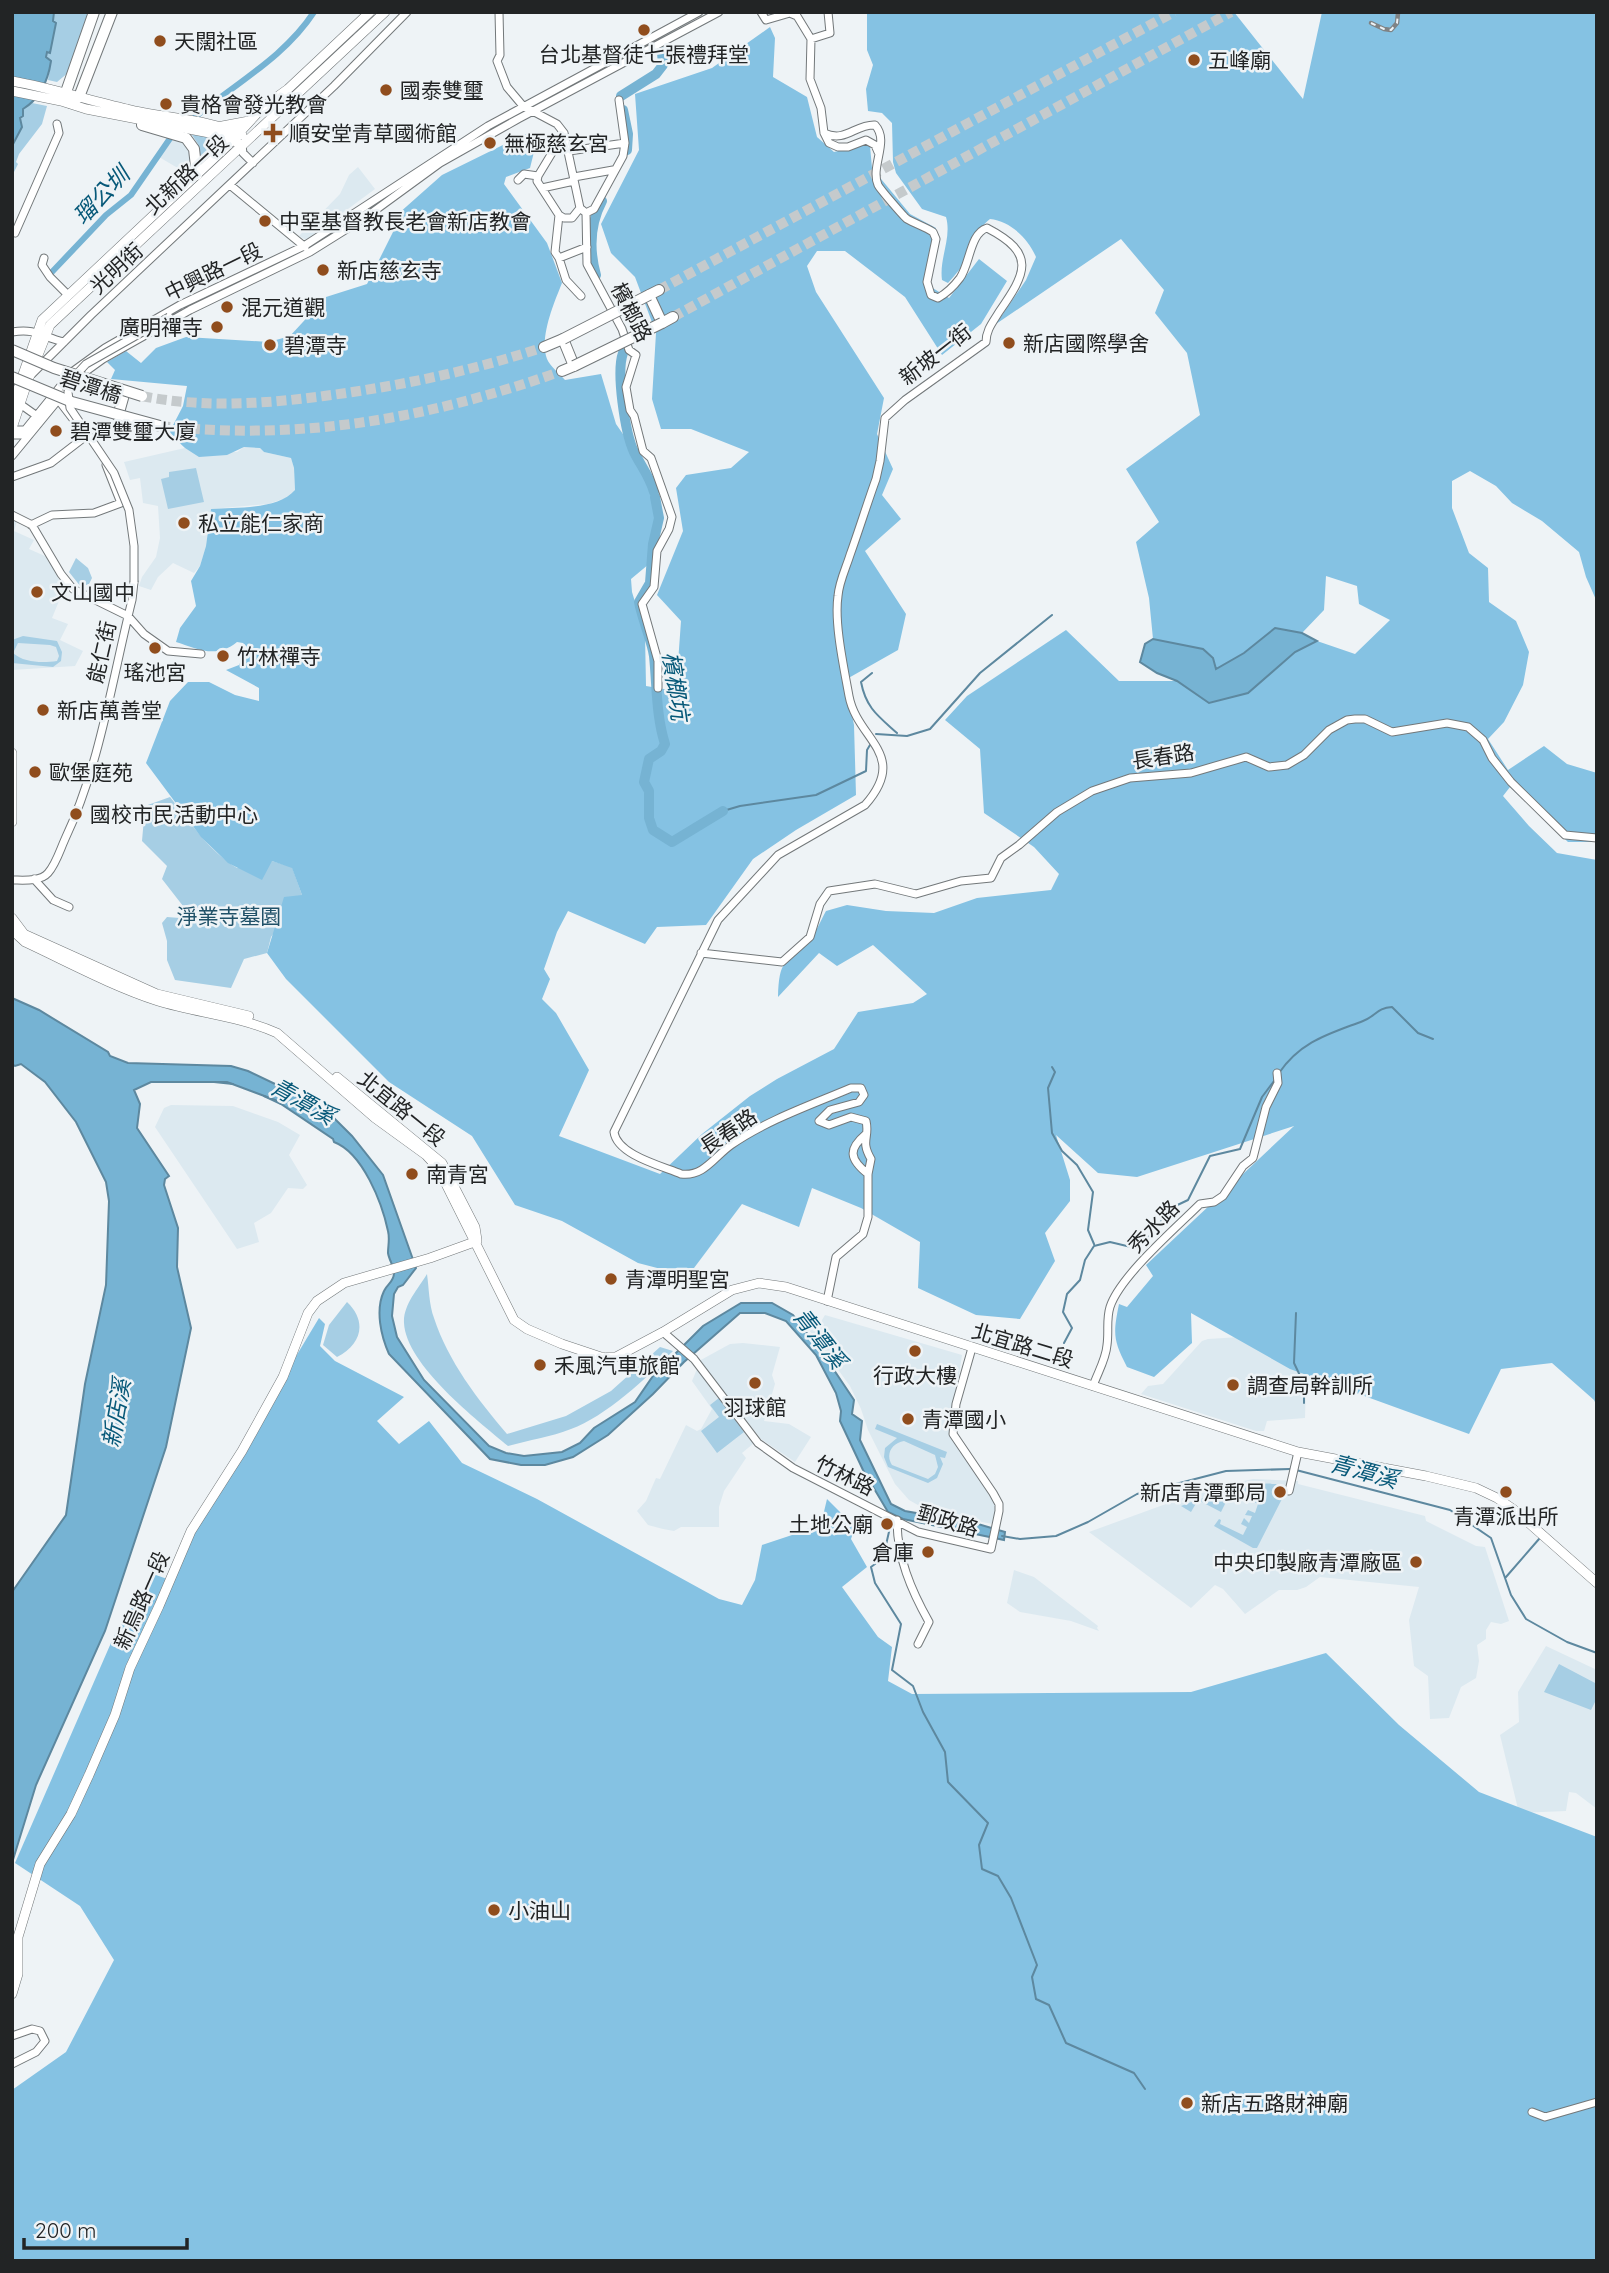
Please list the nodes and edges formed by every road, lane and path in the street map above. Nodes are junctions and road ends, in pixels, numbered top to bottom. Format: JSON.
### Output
{"nodes":[{"id":1,"x":94,"y":12,"type":"edge"},
{"id":2,"x":103,"y":12,"type":"edge"},
{"id":3,"x":112,"y":12,"type":"edge"},
{"id":4,"x":370,"y":12,"type":"edge"},
{"id":5,"x":385,"y":12,"type":"edge"},
{"id":6,"x":407,"y":12,"type":"edge"},
{"id":7,"x":499,"y":12,"type":"edge"},
{"id":8,"x":699,"y":12,"type":"edge"},
{"id":9,"x":719,"y":12,"type":"edge"},
{"id":10,"x":761,"y":12,"type":"edge"},
{"id":11,"x":828,"y":12,"type":"edge"},
{"id":12,"x":90,"y":37,"type":"dead end"},
{"id":13,"x":811,"y":39,"type":"junction"},
{"id":14,"x":12,"y":81,"type":"edge"},
{"id":15,"x":12,"y":92,"type":"edge"},
{"id":16,"x":69,"y":95,"type":"junction"},
{"id":17,"x":619,"y":100,"type":"dead end"},
{"id":18,"x":523,"y":106,"type":"junction"},
{"id":19,"x":534,"y":112,"type":"junction"},
{"id":20,"x":156,"y":121,"type":"junction"},
{"id":21,"x":249,"y":121,"type":"junction"},
{"id":22,"x":57,"y":124,"type":"dead end"},
{"id":23,"x":142,"y":125,"type":"dead end"},
{"id":24,"x":217,"y":127,"type":"junction"},
{"id":25,"x":564,"y":133,"type":"junction"},
{"id":26,"x":824,"y":133,"type":"junction"},
{"id":27,"x":241,"y":140,"type":"junction"},
{"id":28,"x":625,"y":143,"type":"junction"},
{"id":29,"x":569,"y":151,"type":"junction"},
{"id":30,"x":879,"y":153,"type":"junction"},
{"id":31,"x":253,"y":163,"type":"junction"},
{"id":32,"x":613,"y":170,"type":"junction"},
{"id":33,"x":197,"y":175,"type":"junction"},
{"id":34,"x":538,"y":176,"type":"junction"},
{"id":35,"x":574,"y":179,"type":"junction"},
{"id":36,"x":518,"y":180,"type":"dead end"},
{"id":37,"x":230,"y":185,"type":"junction"},
{"id":38,"x":542,"y":188,"type":"junction"},
{"id":39,"x":583,"y":210,"type":"junction"},
{"id":40,"x":559,"y":215,"type":"junction"},
{"id":41,"x":15,"y":233,"type":"dead end"},
{"id":42,"x":587,"y":247,"type":"junction"},
{"id":43,"x":307,"y":249,"type":"junction"},
{"id":44,"x":44,"y":258,"type":"dead end"},
{"id":45,"x":559,"y":258,"type":"junction"},
{"id":46,"x":68,"y":295,"type":"junction"},
{"id":47,"x":581,"y":296,"type":"dead end"},
{"id":48,"x":188,"y":307,"type":"junction"},
{"id":49,"x":673,"y":317,"type":"tunnel mouth"},
{"id":50,"x":663,"y":323,"type":"junction"},
{"id":51,"x":37,"y":331,"type":"junction"},
{"id":52,"x":12,"y":332,"type":"edge"},
{"id":53,"x":46,"y":336,"type":"junction"},
{"id":54,"x":562,"y":339,"type":"junction"},
{"id":55,"x":64,"y":342,"type":"junction"},
{"id":56,"x":544,"y":347,"type":"tunnel mouth"},
{"id":57,"x":12,"y":350,"type":"edge"},
{"id":58,"x":574,"y":366,"type":"junction"},
{"id":59,"x":562,"y":371,"type":"tunnel mouth"},
{"id":60,"x":31,"y":375,"type":"junction"},
{"id":61,"x":12,"y":377,"type":"edge"},
{"id":62,"x":125,"y":391,"type":"junction"},
{"id":63,"x":142,"y":396,"type":"tunnel mouth"},
{"id":64,"x":57,"y":399,"type":"junction"},
{"id":65,"x":16,"y":405,"type":"edge"},
{"id":66,"x":37,"y":416,"type":"junction"},
{"id":67,"x":118,"y":416,"type":"junction"},
{"id":68,"x":160,"y":426,"type":"tunnel mouth"},
{"id":69,"x":12,"y":429,"type":"edge"},
{"id":70,"x":32,"y":432,"type":"junction"},
{"id":71,"x":12,"y":435,"type":"edge"},
{"id":72,"x":88,"y":435,"type":"junction"},
{"id":73,"x":12,"y":456,"type":"edge"},
{"id":74,"x":12,"y":477,"type":"edge"},
{"id":75,"x":12,"y":515,"type":"edge"},
{"id":76,"x":31,"y":525,"type":"junction"},
{"id":77,"x":128,"y":616,"type":"junction"},
{"id":78,"x":201,"y":654,"type":"dead end"},
{"id":79,"x":658,"y":688,"type":"dead end"},
{"id":80,"x":873,"y":738,"type":"joint"},
{"id":81,"x":12,"y":753,"type":"edge"},
{"id":82,"x":12,"y":822,"type":"edge"},
{"id":83,"x":1597,"y":838,"type":"edge"},
{"id":84,"x":34,"y":879,"type":"junction"},
{"id":85,"x":12,"y":880,"type":"edge"},
{"id":86,"x":69,"y":907,"type":"dead end"},
{"id":87,"x":12,"y":918,"type":"edge"},
{"id":88,"x":12,"y":930,"type":"edge"},
{"id":89,"x":701,"y":953,"type":"junction"},
{"id":90,"x":1277,"y":1073,"type":"dead end"},
{"id":91,"x":867,"y":1133,"type":"junction"},
{"id":92,"x":868,"y":1174,"type":"junction"},
{"id":93,"x":477,"y":1241,"type":"junction"},
{"id":94,"x":827,"y":1301,"type":"junction"},
{"id":95,"x":663,"y":1332,"type":"junction"},
{"id":96,"x":972,"y":1348,"type":"junction"},
{"id":97,"x":1093,"y":1386,"type":"junction"},
{"id":98,"x":1297,"y":1455,"type":"junction"},
{"id":99,"x":1281,"y":1482,"type":"dead end"},
{"id":100,"x":897,"y":1520,"type":"junction"},
{"id":101,"x":1597,"y":1583,"type":"edge"},
{"id":102,"x":918,"y":1644,"type":"dead end"},
{"id":103,"x":12,"y":1994,"type":"edge"},
{"id":104,"x":12,"y":2036,"type":"edge"},
{"id":105,"x":12,"y":2064,"type":"edge"},
{"id":106,"x":1597,"y":2102,"type":"edge"},
{"id":107,"x":1532,"y":2112,"type":"dead end"}],
"edges":[{"from":1,"to":16,"type":"highway"},
{"from":2,"to":12,"type":"highway"},
{"from":2,"to":16,"type":"highway"},
{"from":3,"to":16,"type":"highway"},
{"from":4,"to":21,"type":"main road","name":"北新路一段"},
{"from":5,"to":27,"type":"main road","name":"北新路一段"},
{"from":6,"to":31,"type":"street","name":"光明街"},
{"from":7,"to":18,"type":"street"},
{"from":8,"to":18,"type":"street","name":"中興路一段"},
{"from":9,"to":19,"type":"street","name":"中興路一段"},
{"from":10,"to":13,"type":"street"},
{"from":11,"to":13,"type":"street"},
{"from":13,"to":26,"type":"street"},
{"from":14,"to":16,"type":"main road"},
{"from":15,"to":16,"type":"main road"},
{"from":16,"to":20,"type":"main road"},
{"from":16,"to":24,"type":"main road"},
{"from":17,"to":28,"type":"street"},
{"from":18,"to":19,"type":"street"},
{"from":18,"to":43,"type":"street","name":"中興路一段"},
{"from":19,"to":25,"type":"street"},
{"from":19,"to":43,"type":"street","name":"中興路一段"},
{"from":20,"to":27,"type":"main road"},
{"from":20,"to":33,"type":"main road"},
{"from":21,"to":24,"type":"main road"},
{"from":21,"to":27,"type":"main road","name":"北新路一段"},
{"from":22,"to":41,"type":"street"},
{"from":23,"to":33,"type":"highway"},
{"from":24,"to":27,"type":"main road"},
{"from":25,"to":29,"type":"street","name":"檳榔路"},
{"from":25,"to":34,"type":"street"},
{"from":26,"to":30,"type":"street"},
{"from":26,"to":30,"type":"street","name":"新坡一街"},
{"from":27,"to":31,"type":"street"},
{"from":27,"to":33,"type":"main road","name":"北新路一段"},
{"from":27,"to":53,"type":"main road","name":"北新路一段"},
{"from":28,"to":29,"type":"street"},
{"from":28,"to":32,"type":"street"},
{"from":29,"to":35,"type":"street","name":"檳榔路"},
{"from":30,"to":80,"type":"street","name":"新坡一街"},
{"from":31,"to":37,"type":"street","name":"光明街"},
{"from":32,"to":35,"type":"street"},
{"from":32,"to":39,"type":"street"},
{"from":33,"to":46,"type":"main road","name":"北新路一段"},
{"from":34,"to":36,"type":"street"},
{"from":34,"to":38,"type":"street"},
{"from":35,"to":38,"type":"street"},
{"from":35,"to":39,"type":"street","name":"檳榔路"},
{"from":37,"to":43,"type":"street"},
{"from":37,"to":55,"type":"street","name":"光明街"},
{"from":38,"to":40,"type":"street"},
{"from":39,"to":40,"type":"street"},
{"from":39,"to":42,"type":"street","name":"檳榔路"},
{"from":40,"to":45,"type":"street"},
{"from":42,"to":45,"type":"street"},
{"from":42,"to":79,"type":"street","name":"檳榔路"},
{"from":43,"to":48,"type":"street","name":"中興路一段"},
{"from":44,"to":46,"type":"street"},
{"from":45,"to":47,"type":"street"},
{"from":46,"to":51,"type":"main road","name":"北新路一段"},
{"from":48,"to":64,"type":"street","name":"中興路一段"},
{"from":48,"to":77,"type":"street","name":"能仁街","bridge":true},
{"from":49,"to":50,"type":"highway"},
{"from":50,"to":54,"type":"highway","bridge":true},
{"from":50,"to":58,"type":"highway","bridge":true},
{"from":51,"to":52,"type":"street"},
{"from":51,"to":53,"type":"street"},
{"from":51,"to":65,"type":"main road"},
{"from":53,"to":55,"type":"street"},
{"from":53,"to":60,"type":"main road"},
{"from":54,"to":56,"type":"highway"},
{"from":54,"to":58,"type":"highway"},
{"from":55,"to":60,"type":"street","name":"光明街"},
{"from":57,"to":62,"type":"highway","name":"碧潭橋","bridge":true},
{"from":58,"to":59,"type":"highway"},
{"from":60,"to":65,"type":"main road"},
{"from":61,"to":67,"type":"highway","name":"碧潭橋","bridge":true},
{"from":62,"to":63,"type":"highway","name":"碧潭橋","bridge":true},
{"from":62,"to":67,"type":"highway"},
{"from":64,"to":66,"type":"street","name":"中興路一段"},
{"from":64,"to":70,"type":"street","name":"中興路一段"},
{"from":64,"to":72,"type":"street"},
{"from":65,"to":66,"type":"street"},
{"from":65,"to":69,"type":"main road"},
{"from":66,"to":69,"type":"street","name":"中興路一段"},
{"from":67,"to":68,"type":"highway","name":"碧潭橋","bridge":true},
{"from":70,"to":71,"type":"street"},
{"from":70,"to":73,"type":"street","name":"中興路一段"},
{"from":72,"to":74,"type":"street"},
{"from":72,"to":76,"type":"street"},
{"from":75,"to":76,"type":"street"},
{"from":76,"to":77,"type":"street"},
{"from":77,"to":78,"type":"street"},
{"from":77,"to":84,"type":"street","name":"能仁街"},
{"from":80,"to":89,"type":"street","name":"長春路"},
{"from":81,"to":82,"type":"main road"},
{"from":83,"to":89,"type":"street","name":"長春路"},
{"from":84,"to":85,"type":"street"},
{"from":84,"to":86,"type":"street"},
{"from":87,"to":93,"type":"main road","name":"北宜路一段"},
{"from":88,"to":93,"type":"main road","name":"北宜路一段"},
{"from":89,"to":91,"type":"street","name":"長春路"},
{"from":90,"to":97,"type":"street","name":"秀水路"},
{"from":91,"to":92,"type":"street"},
{"from":91,"to":92,"type":"street"},
{"from":92,"to":94,"type":"street"},
{"from":93,"to":95,"type":"main road","name":"北宜路二段"},
{"from":93,"to":103,"type":"main road","name":"新烏路一段"},
{"from":94,"to":95,"type":"main road","name":"北宜路二段"},
{"from":94,"to":96,"type":"main road","name":"北宜路二段"},
{"from":95,"to":100,"type":"street","name":"竹林路"},
{"from":96,"to":97,"type":"main road","name":"北宜路二段"},
{"from":96,"to":100,"type":"street","name":"郵政路"},
{"from":97,"to":98,"type":"main road","name":"北宜路二段"},
{"from":98,"to":99,"type":"street"},
{"from":98,"to":101,"type":"main road","name":"北宜路二段"},
{"from":100,"to":102,"type":"street"},
{"from":104,"to":105,"type":"street"},
{"from":106,"to":107,"type":"street"}]}
